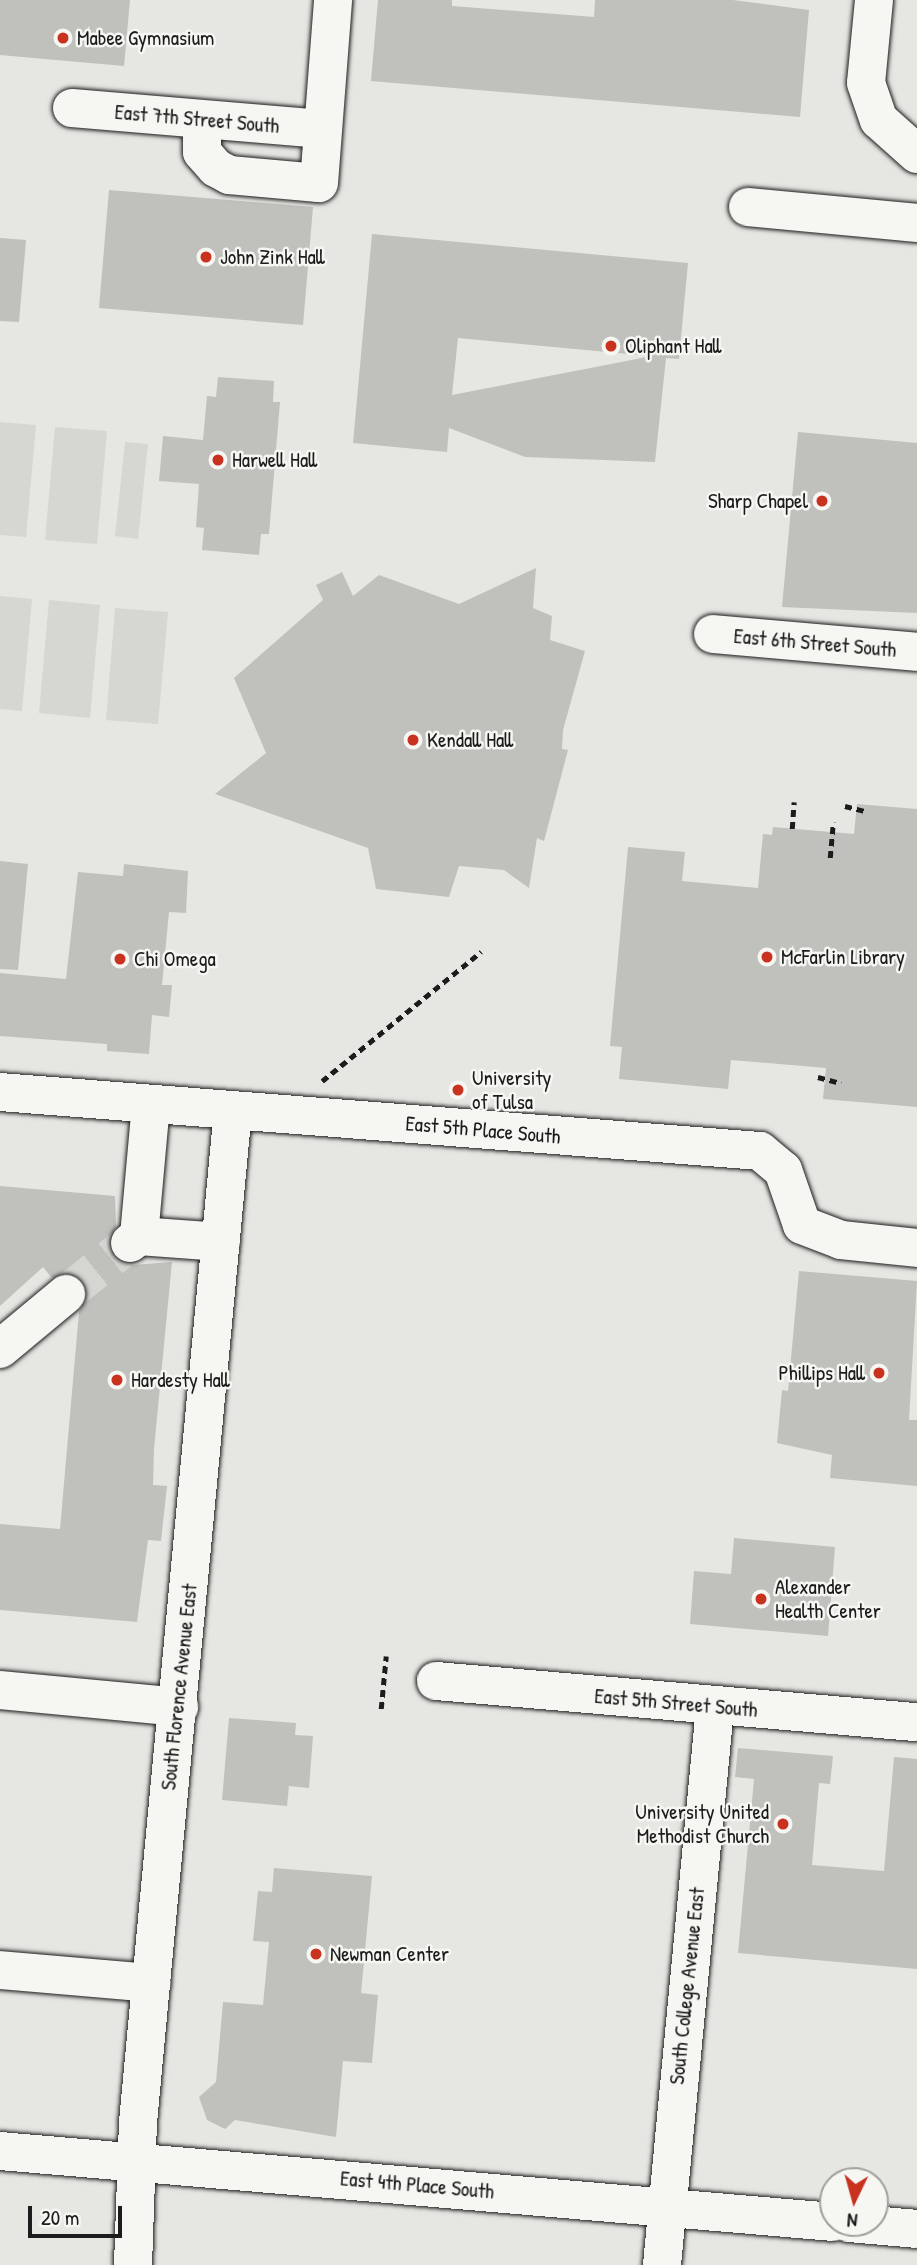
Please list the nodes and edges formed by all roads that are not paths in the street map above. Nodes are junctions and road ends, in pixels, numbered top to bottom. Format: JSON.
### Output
{"nodes":[{"id":1,"x":333,"y":0,"type":"edge"},
{"id":2,"x":874,"y":0,"type":"edge"},
{"id":3,"x":72,"y":108,"type":"dead end"},
{"id":4,"x":202,"y":120,"type":"junction"},
{"id":5,"x":322,"y":130,"type":"junction"},
{"id":6,"x":917,"y":154,"type":"edge"},
{"id":7,"x":748,"y":207,"type":"dead end"},
{"id":8,"x":917,"y":222,"type":"edge"},
{"id":9,"x":713,"y":634,"type":"dead end"},
{"id":10,"x":917,"y":652,"type":"edge"},
{"id":11,"x":0,"y":1092,"type":"edge"},
{"id":12,"x":151,"y":1105,"type":"junction"},
{"id":13,"x":233,"y":1110,"type":"junction"},
{"id":14,"x":221,"y":1242,"type":"junction"},
{"id":15,"x":917,"y":1248,"type":"edge"},
{"id":16,"x":66,"y":1294,"type":"tunnel mouth"},
{"id":17,"x":0,"y":1349,"type":"edge"},
{"id":18,"x":436,"y":1681,"type":"dead end"},
{"id":19,"x":0,"y":1690,"type":"edge"},
{"id":20,"x":179,"y":1707,"type":"junction"},
{"id":21,"x":715,"y":1707,"type":"junction"},
{"id":22,"x":917,"y":1722,"type":"edge"},
{"id":23,"x":0,"y":1970,"type":"edge"},
{"id":24,"x":151,"y":1983,"type":"junction"},
{"id":25,"x":0,"y":2151,"type":"edge"},
{"id":26,"x":138,"y":2162,"type":"junction"},
{"id":27,"x":667,"y":2207,"type":"junction"},
{"id":28,"x":819,"y":2221,"type":"edge"},
{"id":29,"x":889,"y":2227,"type":"edge"},
{"id":30,"x":917,"y":2229,"type":"edge"},
{"id":31,"x":133,"y":2265,"type":"edge"},
{"id":32,"x":662,"y":2265,"type":"edge"}],
"edges":[{"from":1,"to":5,"type":"street"},
{"from":2,"to":6,"type":"street"},
{"from":3,"to":4,"type":"street","name":"East 7th Street South"},
{"from":4,"to":5,"type":"street","name":"East 7th Street South"},
{"from":4,"to":5,"type":"street"},
{"from":7,"to":8,"type":"street"},
{"from":9,"to":10,"type":"street","name":"East 6th Street South"},
{"from":11,"to":12,"type":"street","name":"East 5th Place South"},
{"from":12,"to":13,"type":"street","name":"East 5th Place South"},
{"from":12,"to":14,"type":"street"},
{"from":13,"to":14,"type":"street","name":"South Florence Avenue East"},
{"from":13,"to":15,"type":"street","name":"East 5th Place South"},
{"from":14,"to":20,"type":"street","name":"South Florence Avenue East"},
{"from":16,"to":17,"type":"street"},
{"from":18,"to":21,"type":"street","name":"East 5th Street South"},
{"from":19,"to":20,"type":"street"},
{"from":20,"to":24,"type":"street","name":"South Florence Avenue East"},
{"from":21,"to":22,"type":"street","name":"East 5th Street South"},
{"from":21,"to":27,"type":"street","name":"South College Avenue East"},
{"from":23,"to":24,"type":"street"},
{"from":24,"to":26,"type":"street","name":"South Florence Avenue East"},
{"from":25,"to":26,"type":"street","name":"East 4th Place South"},
{"from":26,"to":27,"type":"street","name":"East 4th Place South"},
{"from":26,"to":31,"type":"street","name":"South Florence Avenue East"},
{"from":27,"to":28,"type":"street","name":"East 4th Place South"},
{"from":27,"to":32,"type":"street","name":"South College Avenue East"},
{"from":29,"to":30,"type":"street"}]}
